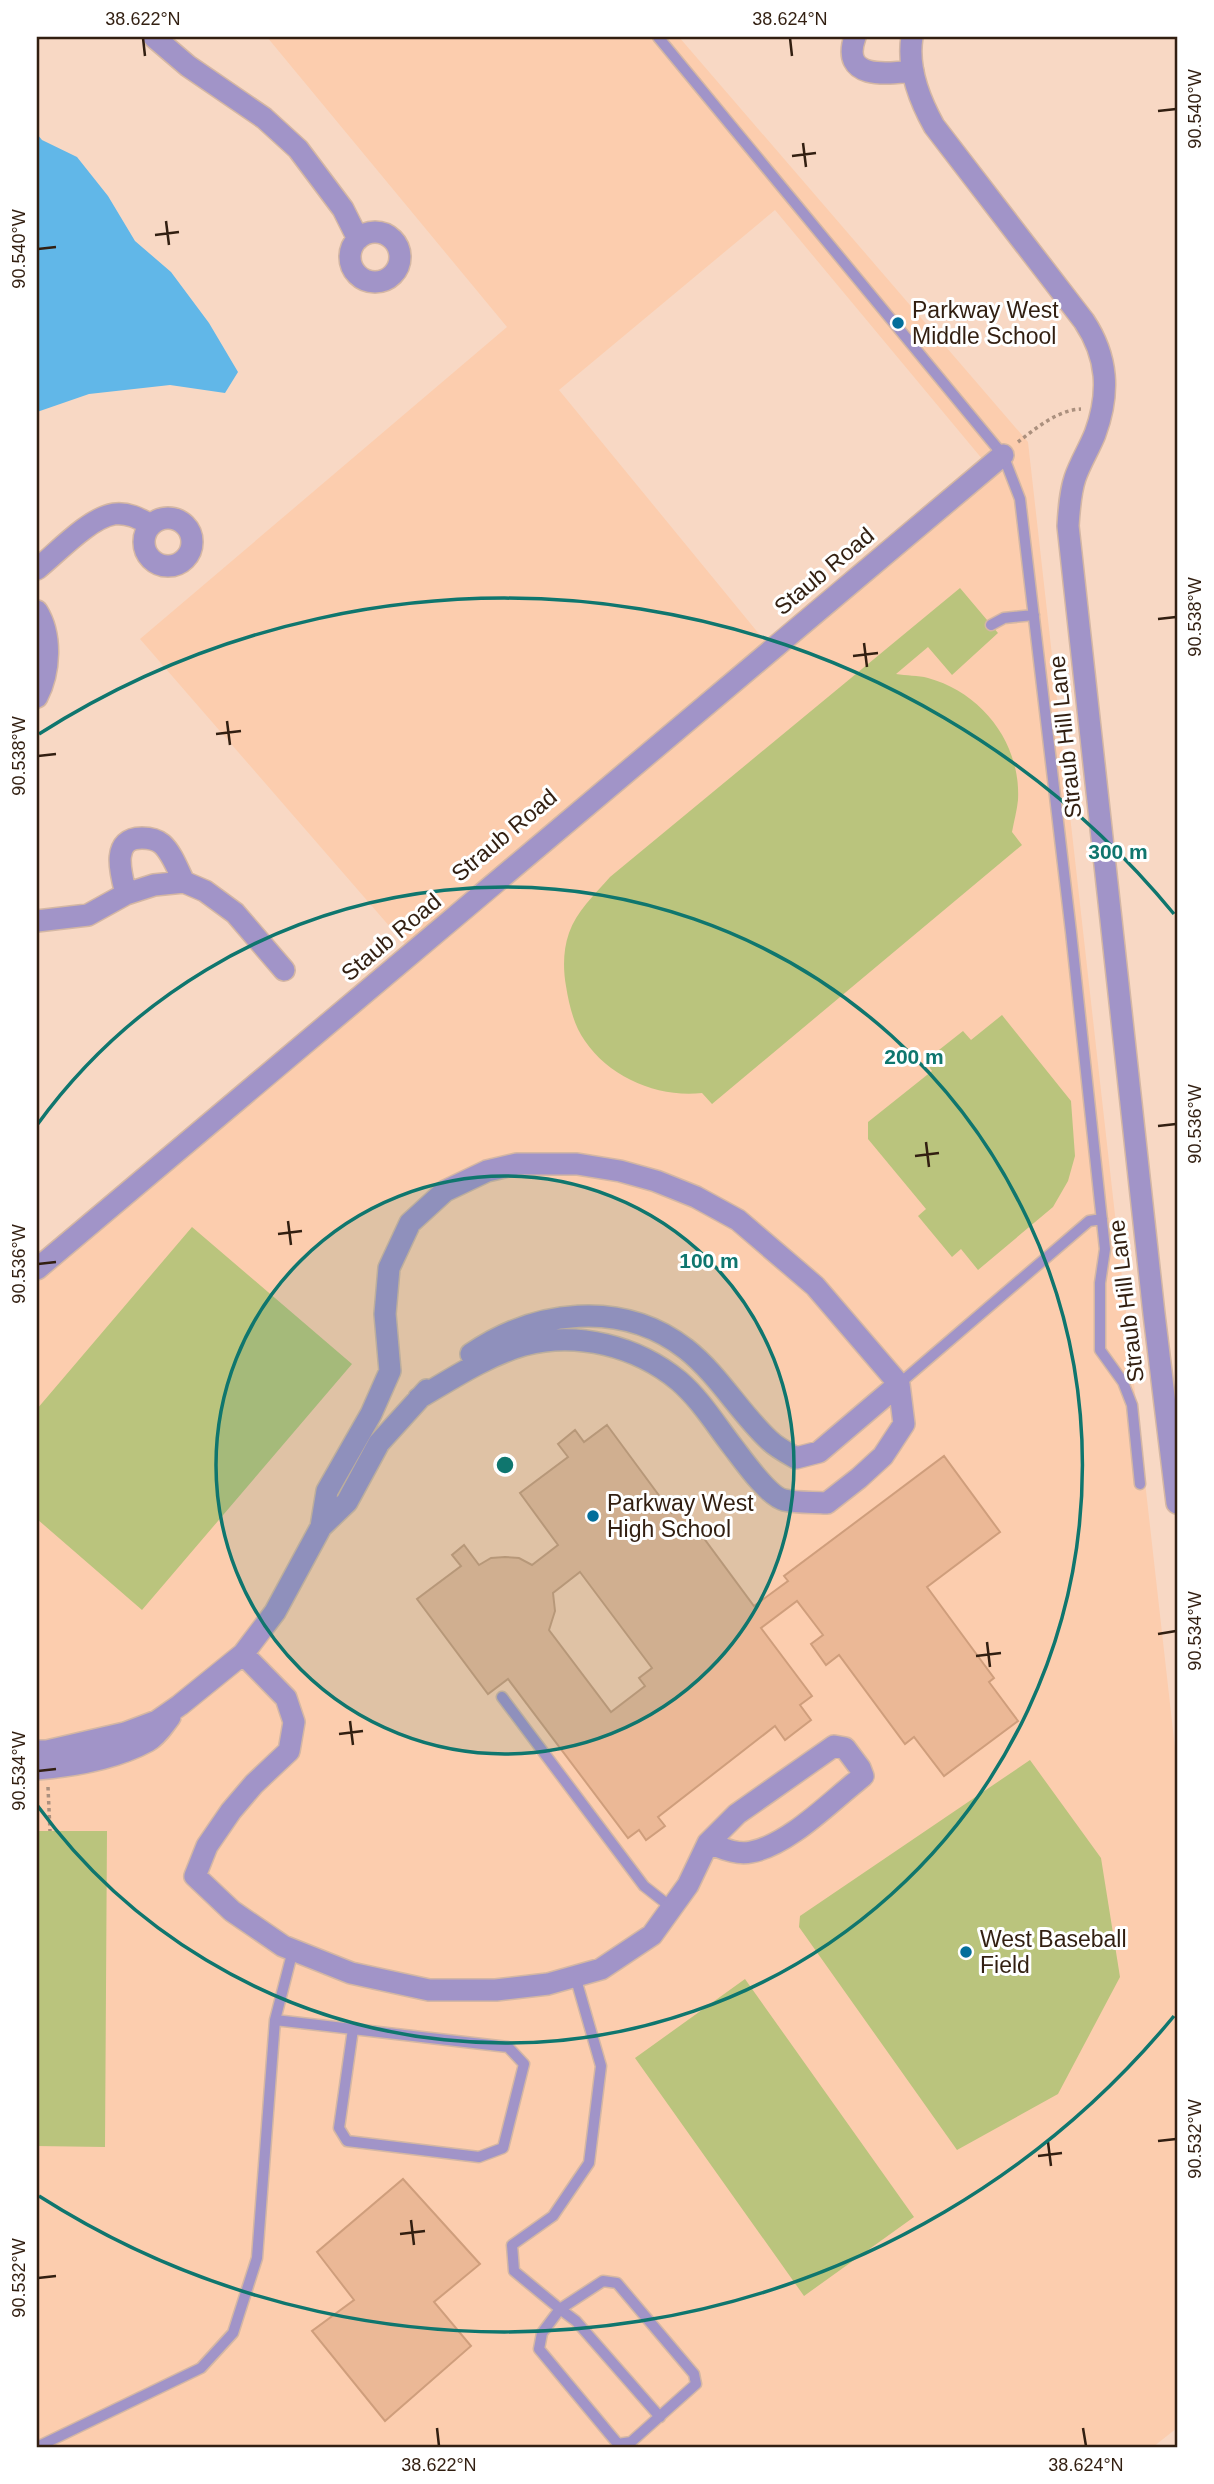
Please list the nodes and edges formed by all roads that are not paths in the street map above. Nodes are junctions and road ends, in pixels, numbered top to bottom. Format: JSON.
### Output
{"nodes":[{"id":1,"x":155,"y":37,"type":"edge"},
{"id":2,"x":658,"y":37,"type":"edge"},
{"id":3,"x":855,"y":37,"type":"edge"},
{"id":4,"x":912,"y":37,"type":"edge"},
{"id":5,"x":913,"y":71,"type":"junction"},
{"id":6,"x":358,"y":239,"type":"dead end"},
{"id":7,"x":1003,"y":455,"type":"junction"},
{"id":8,"x":152,"y":525,"type":"dead end"},
{"id":9,"x":37,"y":569,"type":"edge"},
{"id":10,"x":37,"y":611,"type":"edge"},
{"id":11,"x":1034,"y":615,"type":"junction"},
{"id":12,"x":991,"y":625,"type":"dead end"},
{"id":13,"x":37,"y":697,"type":"edge"},
{"id":14,"x":184,"y":882,"type":"junction"},
{"id":15,"x":126,"y":894,"type":"junction"},
{"id":16,"x":37,"y":921,"type":"edge"},
{"id":17,"x":284,"y":970,"type":"dead end"},
{"id":18,"x":1102,"y":1219,"type":"junction"},
{"id":19,"x":37,"y":1254,"type":"edge"},
{"id":20,"x":37,"y":1269,"type":"edge"},
{"id":21,"x":899,"y":1384,"type":"junction"},
{"id":22,"x":419,"y":1398,"type":"junction"},
{"id":23,"x":1140,"y":1484,"type":"dead end"},
{"id":24,"x":1177,"y":1503,"type":"edge"},
{"id":25,"x":321,"y":1527,"type":"junction"},
{"id":26,"x":243,"y":1654,"type":"junction"},
{"id":27,"x":502,"y":1697,"type":"dead end"},
{"id":28,"x":180,"y":1705,"type":"junction"},
{"id":29,"x":37,"y":1751,"type":"edge"},
{"id":30,"x":42,"y":1773,"type":"edge"},
{"id":31,"x":708,"y":1843,"type":"junction"},
{"id":32,"x":672,"y":1908,"type":"junction"},
{"id":33,"x":293,"y":1950,"type":"junction"},
{"id":34,"x":575,"y":1976,"type":"junction"},
{"id":35,"x":275,"y":2020,"type":"junction"},
{"id":36,"x":353,"y":2029,"type":"junction"},
{"id":37,"x":560,"y":2309,"type":"junction"},
{"id":38,"x":660,"y":2417,"type":"junction"},
{"id":39,"x":37,"y":2447,"type":"edge"}],
"edges":[{"from":1,"to":6,"type":"street"},
{"from":2,"to":7,"type":"lane"},
{"from":3,"to":5,"type":"street"},
{"from":4,"to":5,"type":"street","name":"Straub Hill Lane"},
{"from":5,"to":24,"type":"street","name":"Straub Hill Lane"},
{"from":7,"to":11,"type":"lane"},
{"from":7,"to":19,"type":"street","name":"Straub Road"},
{"from":7,"to":20,"type":"street","name":"Staub Road"},
{"from":8,"to":9,"type":"street"},
{"from":10,"to":13,"type":"street"},
{"from":11,"to":12,"type":"lane"},
{"from":11,"to":18,"type":"lane"},
{"from":14,"to":15,"type":"street"},
{"from":14,"to":15,"type":"street"},
{"from":14,"to":17,"type":"street"},
{"from":15,"to":16,"type":"street"},
{"from":18,"to":21,"type":"lane"},
{"from":18,"to":23,"type":"lane"},
{"from":21,"to":22,"type":"street"},
{"from":21,"to":22,"type":"street"},
{"from":21,"to":25,"type":"street"},
{"from":22,"to":25,"type":"street"},
{"from":25,"to":26,"type":"street"},
{"from":26,"to":28,"type":"street"},
{"from":26,"to":33,"type":"street"},
{"from":27,"to":32,"type":"lane"},
{"from":28,"to":29,"type":"street"},
{"from":28,"to":30,"type":"street"},
{"from":31,"to":31,"type":"street"},
{"from":31,"to":32,"type":"street"},
{"from":32,"to":34,"type":"street"},
{"from":33,"to":34,"type":"street"},
{"from":33,"to":35,"type":"lane"},
{"from":34,"to":37,"type":"lane"},
{"from":35,"to":36,"type":"lane"},
{"from":35,"to":39,"type":"lane"},
{"from":36,"to":36,"type":"lane"},
{"from":37,"to":38,"type":"lane"},
{"from":37,"to":38,"type":"lane"},
{"from":37,"to":38,"type":"lane"}]}
